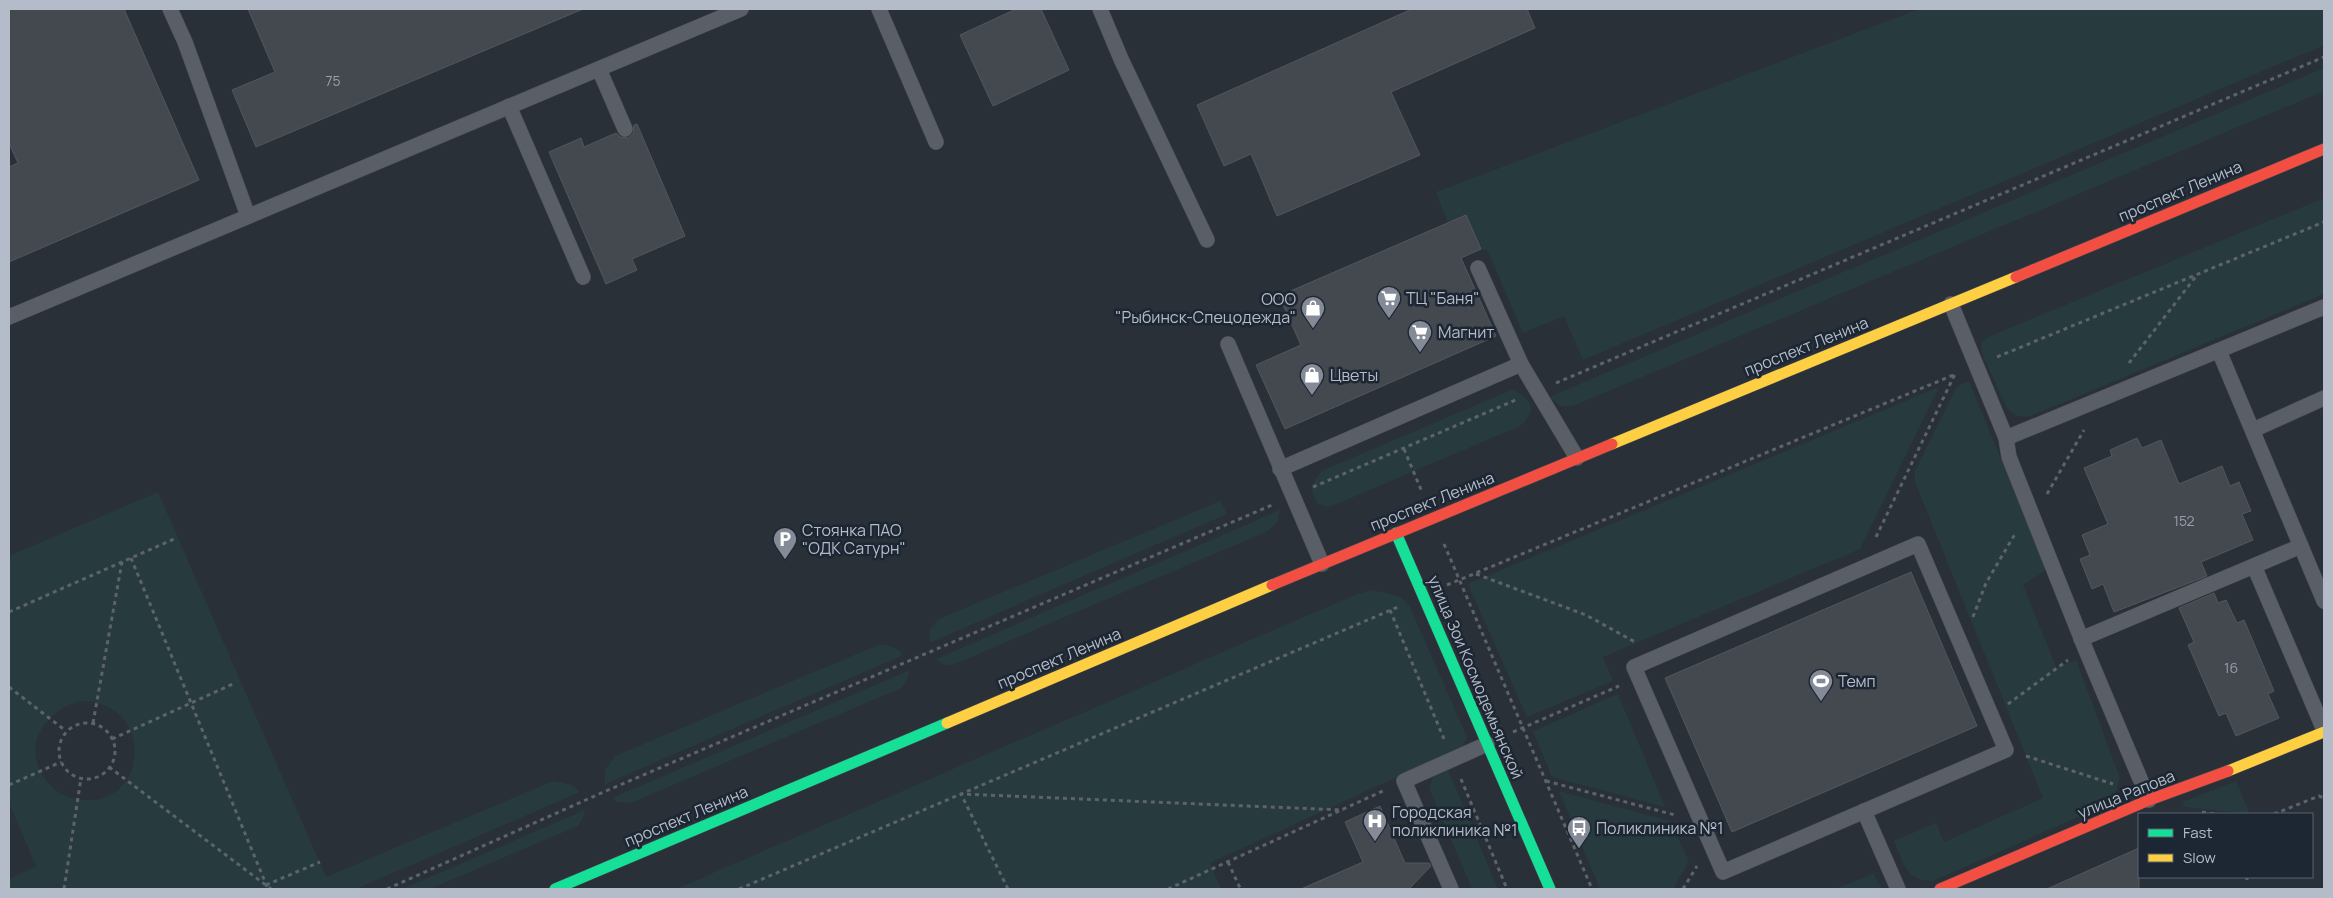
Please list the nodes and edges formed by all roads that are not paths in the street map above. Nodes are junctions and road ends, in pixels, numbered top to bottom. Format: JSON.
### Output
{"nodes":[{"id":1,"x":170,"y":9,"type":"edge"},
{"id":2,"x":741,"y":9,"type":"edge"},
{"id":3,"x":879,"y":9,"type":"edge"},
{"id":4,"x":1100,"y":9,"type":"edge"},
{"id":5,"x":599,"y":69,"type":"junction"},
{"id":6,"x":509,"y":106,"type":"junction"},
{"id":7,"x":625,"y":129,"type":"dead end"},
{"id":8,"x":936,"y":142,"type":"dead end"},
{"id":9,"x":2324,"y":149,"type":"edge"},
{"id":10,"x":248,"y":216,"type":"junction"},
{"id":11,"x":1207,"y":240,"type":"dead end"},
{"id":12,"x":1478,"y":268,"type":"dead end"},
{"id":13,"x":583,"y":277,"type":"dead end"},
{"id":14,"x":1951,"y":304,"type":"junction"},
{"id":15,"x":2324,"y":307,"type":"edge"},
{"id":16,"x":9,"y":317,"type":"edge"},
{"id":17,"x":1228,"y":344,"type":"dead end"},
{"id":18,"x":2219,"y":350,"type":"junction"},
{"id":19,"x":1522,"y":364,"type":"junction"},
{"id":20,"x":2324,"y":398,"type":"edge"},
{"id":21,"x":2253,"y":430,"type":"junction"},
{"id":22,"x":2006,"y":438,"type":"junction"},
{"id":23,"x":1577,"y":458,"type":"junction"},
{"id":24,"x":1280,"y":469,"type":"junction"},
{"id":25,"x":1396,"y":533,"type":"junction"},
{"id":26,"x":2302,"y":546,"type":"junction"},
{"id":27,"x":1322,"y":564,"type":"junction"},
{"id":28,"x":2254,"y":566,"type":"junction"},
{"id":29,"x":2323,"y":593,"type":"edge"},
{"id":30,"x":2083,"y":644,"type":"junction"},
{"id":31,"x":2324,"y":731,"type":"edge"},
{"id":32,"x":1487,"y":744,"type":"junction"},
{"id":33,"x":2149,"y":800,"type":"junction"},
{"id":34,"x":1864,"y":811,"type":"junction"},
{"id":35,"x":555,"y":889,"type":"edge"},
{"id":36,"x":1451,"y":889,"type":"edge"},
{"id":37,"x":1550,"y":889,"type":"edge"},
{"id":38,"x":1898,"y":889,"type":"edge"},
{"id":39,"x":1940,"y":889,"type":"edge"}],
"edges":[{"from":1,"to":10,"type":"lane"},
{"from":2,"to":5,"type":"lane"},
{"from":3,"to":8,"type":"lane"},
{"from":4,"to":11,"type":"lane"},
{"from":5,"to":6,"type":"lane"},
{"from":5,"to":7,"type":"lane"},
{"from":6,"to":10,"type":"lane"},
{"from":6,"to":13,"type":"lane"},
{"from":9,"to":14,"type":"main road","name":"проспект Ленина"},
{"from":10,"to":16,"type":"lane"},
{"from":12,"to":19,"type":"lane"},
{"from":14,"to":22,"type":"lane"},
{"from":14,"to":23,"type":"main road","name":"проспект Ленина"},
{"from":15,"to":18,"type":"lane"},
{"from":17,"to":24,"type":"lane"},
{"from":18,"to":21,"type":"lane"},
{"from":18,"to":22,"type":"lane"},
{"from":19,"to":23,"type":"lane"},
{"from":19,"to":24,"type":"lane"},
{"from":20,"to":21,"type":"lane"},
{"from":21,"to":26,"type":"lane"},
{"from":22,"to":30,"type":"lane"},
{"from":23,"to":25,"type":"main road","name":"проспект Ленина"},
{"from":24,"to":27,"type":"lane"},
{"from":25,"to":27,"type":"main road","name":"проспект Ленина"},
{"from":25,"to":32,"type":"main road","name":"улица Зои Космодемьянской"},
{"from":26,"to":28,"type":"lane"},
{"from":26,"to":29,"type":"lane"},
{"from":27,"to":35,"type":"main road","name":"проспект Ленина"},
{"from":28,"to":30,"type":"lane"},
{"from":28,"to":31,"type":"lane"},
{"from":30,"to":33,"type":"lane"},
{"from":31,"to":33,"type":"main road","name":"улица Рапова"},
{"from":32,"to":36,"type":"lane"},
{"from":32,"to":37,"type":"main road","name":"улица Зои Космодемьянской"},
{"from":33,"to":39,"type":"main road","name":"улица Рапова"},
{"from":34,"to":34,"type":"lane"},
{"from":34,"to":38,"type":"lane"}]}
